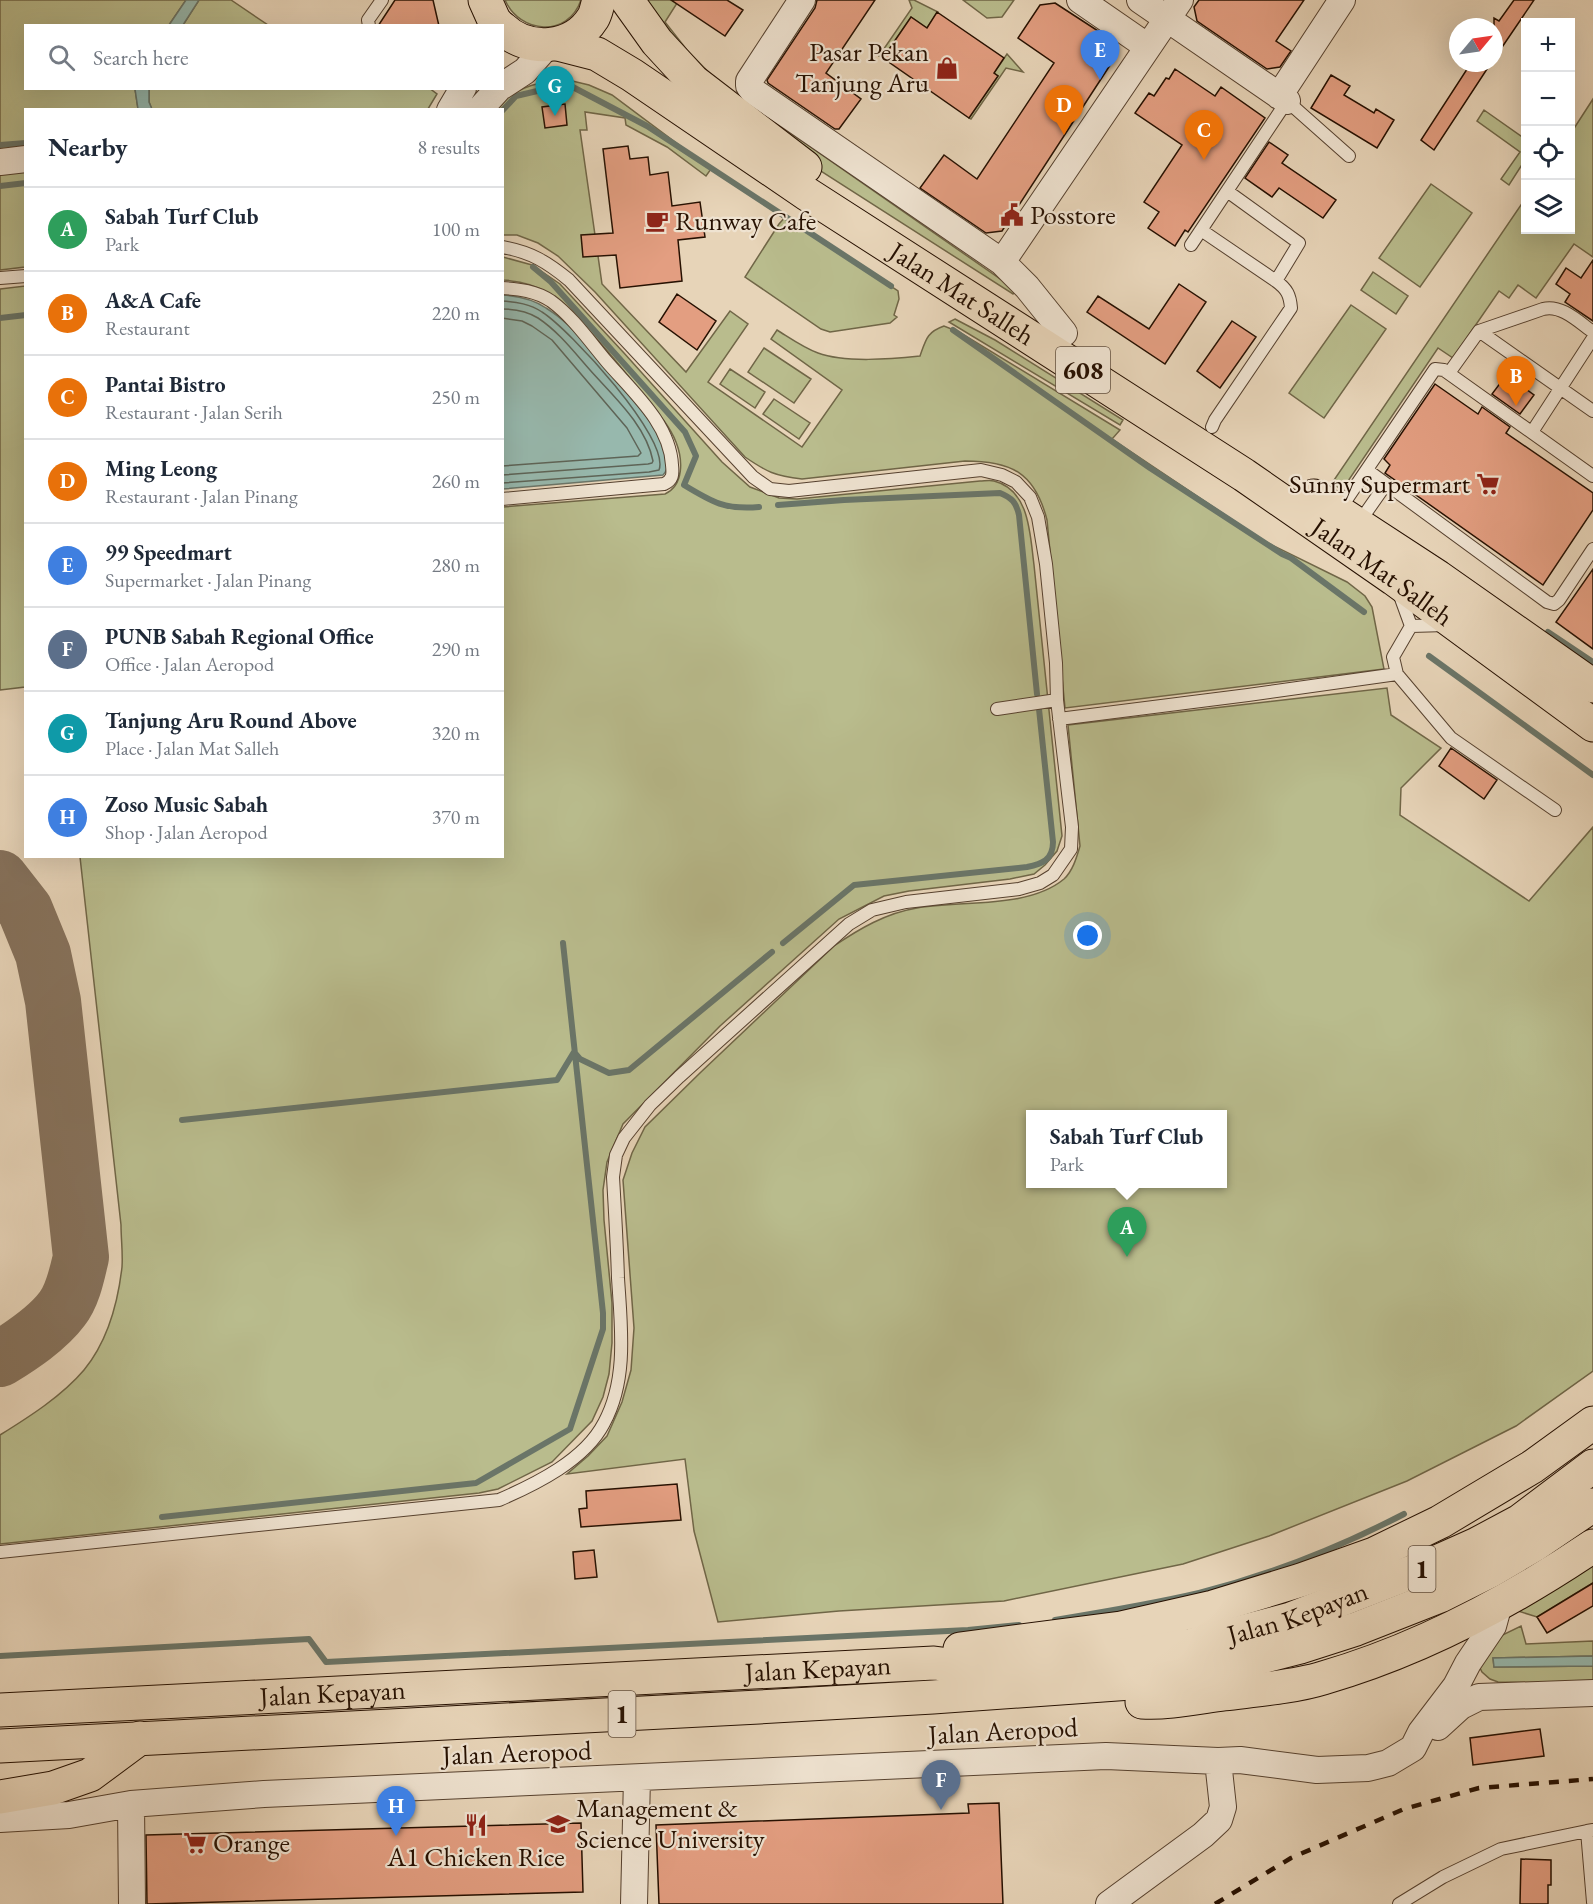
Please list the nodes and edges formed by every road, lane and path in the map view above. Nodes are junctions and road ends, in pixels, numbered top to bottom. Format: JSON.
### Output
{"nodes":[{"id":1,"x":382,"y":0,"type":"edge"},
{"id":2,"x":599,"y":0,"type":"edge"},
{"id":3,"x":627,"y":0,"type":"edge"},
{"id":4,"x":802,"y":0,"type":"edge"},
{"id":5,"x":1080,"y":0,"type":"edge"},
{"id":6,"x":1140,"y":0,"type":"edge"},
{"id":7,"x":1342,"y":0,"type":"edge"},
{"id":8,"x":1174,"y":10,"type":"edge"},
{"id":9,"x":369,"y":24,"type":"edge"},
{"id":10,"x":504,"y":29,"type":"edge"},
{"id":11,"x":553,"y":44,"type":"junction"},
{"id":12,"x":1148,"y":47,"type":"junction"},
{"id":13,"x":504,"y":85,"type":"edge"},
{"id":14,"x":497,"y":90,"type":"edge"},
{"id":15,"x":1283,"y":99,"type":"junction"},
{"id":16,"x":481,"y":108,"type":"edge"},
{"id":17,"x":1349,"y":156,"type":"dead end"},
{"id":18,"x":24,"y":159,"type":"edge"},
{"id":19,"x":0,"y":162,"type":"edge"},
{"id":20,"x":1227,"y":191,"type":"junction"},
{"id":21,"x":1201,"y":230,"type":"junction"},
{"id":22,"x":1191,"y":245,"type":"dead end"},
{"id":23,"x":504,"y":247,"type":"edge"},
{"id":24,"x":1002,"y":262,"type":"junction"},
{"id":25,"x":24,"y":276,"type":"edge"},
{"id":26,"x":0,"y":278,"type":"edge"},
{"id":27,"x":1276,"y":281,"type":"junction"},
{"id":28,"x":504,"y":288,"type":"edge"},
{"id":29,"x":1479,"y":331,"type":"junction"},
{"id":30,"x":1593,"y":332,"type":"edge"},
{"id":31,"x":1064,"y":333,"type":"junction"},
{"id":32,"x":1593,"y":338,"type":"edge"},
{"id":33,"x":1589,"y":352,"type":"edge"},
{"id":34,"x":1449,"y":373,"type":"junction"},
{"id":35,"x":1560,"y":388,"type":"junction"},
{"id":36,"x":1593,"y":411,"type":"edge"},
{"id":37,"x":1212,"y":428,"type":"junction"},
{"id":38,"x":1532,"y":432,"type":"junction"},
{"id":39,"x":1367,"y":470,"type":"junction"},
{"id":40,"x":1593,"y":476,"type":"edge"},
{"id":41,"x":1386,"y":484,"type":"junction"},
{"id":42,"x":504,"y":499,"type":"edge"},
{"id":43,"x":1347,"y":519,"type":"junction"},
{"id":44,"x":1593,"y":549,"type":"edge"},
{"id":45,"x":1394,"y":579,"type":"junction"},
{"id":46,"x":1455,"y":625,"type":"junction"},
{"id":47,"x":1412,"y":626,"type":"junction"},
{"id":48,"x":1397,"y":674,"type":"junction"},
{"id":49,"x":1592,"y":683,"type":"edge"},
{"id":50,"x":1057,"y":700,"type":"junction"},
{"id":51,"x":997,"y":709,"type":"dead end"},
{"id":52,"x":1059,"y":719,"type":"junction"},
{"id":53,"x":1593,"y":725,"type":"edge"},
{"id":54,"x":1555,"y":810,"type":"dead end"},
{"id":55,"x":1593,"y":1423,"type":"edge"},
{"id":56,"x":1593,"y":1466,"type":"edge"},
{"id":57,"x":1593,"y":1505,"type":"edge"},
{"id":58,"x":1593,"y":1546,"type":"edge"},
{"id":59,"x":0,"y":1552,"type":"edge"},
{"id":60,"x":1499,"y":1604,"type":"junction"},
{"id":61,"x":1237,"y":1648,"type":"junction"},
{"id":62,"x":934,"y":1663,"type":"junction"},
{"id":63,"x":1468,"y":1663,"type":"junction"},
{"id":64,"x":1014,"y":1690,"type":"junction"},
{"id":65,"x":1529,"y":1694,"type":"junction"},
{"id":66,"x":1593,"y":1694,"type":"edge"},
{"id":67,"x":0,"y":1710,"type":"edge"},
{"id":68,"x":140,"y":1738,"type":"junction"},
{"id":69,"x":0,"y":1746,"type":"edge"},
{"id":70,"x":1413,"y":1748,"type":"junction"},
{"id":71,"x":1218,"y":1761,"type":"junction"},
{"id":72,"x":637,"y":1778,"type":"junction"},
{"id":73,"x":0,"y":1797,"type":"edge"},
{"id":74,"x":131,"y":1804,"type":"junction"},
{"id":75,"x":0,"y":1819,"type":"edge"},
{"id":76,"x":1590,"y":1830,"type":"edge"},
{"id":77,"x":1593,"y":1902,"type":"edge"},
{"id":78,"x":132,"y":1904,"type":"edge"},
{"id":79,"x":634,"y":1904,"type":"edge"},
{"id":80,"x":1109,"y":1904,"type":"edge"},
{"id":81,"x":1400,"y":1904,"type":"edge"}],
"edges":[{"from":1,"to":9,"type":"lane"},
{"from":2,"to":11,"type":"main road"},
{"from":3,"to":31,"type":"main road","name":"Jalan Mat Salleh","number":"608"},
{"from":4,"to":24,"type":"street"},
{"from":5,"to":12,"type":"street"},
{"from":6,"to":8,"type":"street"},
{"from":7,"to":15,"type":"street"},
{"from":8,"to":12,"type":"street"},
{"from":8,"to":15,"type":"street"},
{"from":10,"to":11,"type":"main road","number":"608"},
{"from":11,"to":13,"type":"street"},
{"from":11,"to":45,"type":"main road","name":"Jalan Mat Salleh","number":"608"},
{"from":12,"to":24,"type":"street"},
{"from":14,"to":16,"type":"street"},
{"from":15,"to":17,"type":"lane"},
{"from":15,"to":20,"type":"lane"},
{"from":18,"to":19,"type":"street"},
{"from":20,"to":21,"type":"lane"},
{"from":20,"to":27,"type":"lane"},
{"from":21,"to":22,"type":"lane"},
{"from":21,"to":27,"type":"lane"},
{"from":23,"to":50,"type":"lane"},
{"from":24,"to":31,"type":"street"},
{"from":25,"to":26,"type":"lane"},
{"from":27,"to":37,"type":"lane"},
{"from":28,"to":42,"type":"lane"},
{"from":29,"to":30,"type":"lane"},
{"from":29,"to":34,"type":"lane"},
{"from":29,"to":35,"type":"lane"},
{"from":31,"to":37,"type":"main road","name":"Jalan Mat Salleh","number":"608"},
{"from":32,"to":33,"type":"lane"},
{"from":33,"to":35,"type":"lane"},
{"from":34,"to":38,"type":"lane"},
{"from":34,"to":39,"type":"lane"},
{"from":35,"to":36,"type":"lane"},
{"from":35,"to":38,"type":"lane"},
{"from":37,"to":43,"type":"main road","name":"Jalan Mat Salleh","number":"608"},
{"from":38,"to":40,"type":"lane"},
{"from":39,"to":41,"type":"lane"},
{"from":39,"to":43,"type":"lane"},
{"from":41,"to":43,"type":"lane"},
{"from":41,"to":44,"type":"lane"},
{"from":43,"to":49,"type":"main road","name":"Jalan Mat Salleh","number":"608"},
{"from":45,"to":46,"type":"main road","name":"Jalan Mat Salleh","number":"608"},
{"from":45,"to":47,"type":"lane"},
{"from":46,"to":47,"type":"lane"},
{"from":46,"to":53,"type":"main road","name":"Jalan Mat Salleh","number":"608"},
{"from":47,"to":48,"type":"lane"},
{"from":48,"to":52,"type":"lane"},
{"from":48,"to":54,"type":"lane"},
{"from":50,"to":51,"type":"lane"},
{"from":50,"to":52,"type":"lane"},
{"from":52,"to":59,"type":"lane"},
{"from":55,"to":62,"type":"main road"},
{"from":56,"to":61,"type":"main road","name":"Jalan Kepayan","number":"1"},
{"from":57,"to":61,"type":"main road","name":"Jalan Kepayan","number":"1"},
{"from":58,"to":60,"type":"main road"},
{"from":60,"to":63,"type":"street","name":"Jalan Aeropod"},
{"from":60,"to":64,"type":"main road"},
{"from":61,"to":62,"type":"main road","name":"Jalan Kepayan","number":"1"},
{"from":61,"to":64,"type":"main road","name":"Jalan Kepayan","number":"1"},
{"from":62,"to":67,"type":"main road","name":"Jalan Kepayan","number":"1"},
{"from":63,"to":65,"type":"street"},
{"from":63,"to":70,"type":"street","name":"Jalan Aeropod"},
{"from":64,"to":68,"type":"main road","name":"Jalan Kepayan","number":"1"},
{"from":65,"to":66,"type":"street"},
{"from":65,"to":70,"type":"street"},
{"from":68,"to":69,"type":"main road","name":"Jalan Kepayan","number":"1"},
{"from":68,"to":73,"type":"main road"},
{"from":70,"to":71,"type":"street","name":"Jalan Aeropod"},
{"from":71,"to":72,"type":"street","name":"Jalan Aeropod"},
{"from":71,"to":80,"type":"street"},
{"from":72,"to":74,"type":"street","name":"Jalan Aeropod"},
{"from":72,"to":79,"type":"street"},
{"from":74,"to":75,"type":"street","name":"Jalan Aeropod"},
{"from":74,"to":78,"type":"street"},
{"from":76,"to":77,"type":"lane"},
{"from":76,"to":81,"type":"lane"}]}
